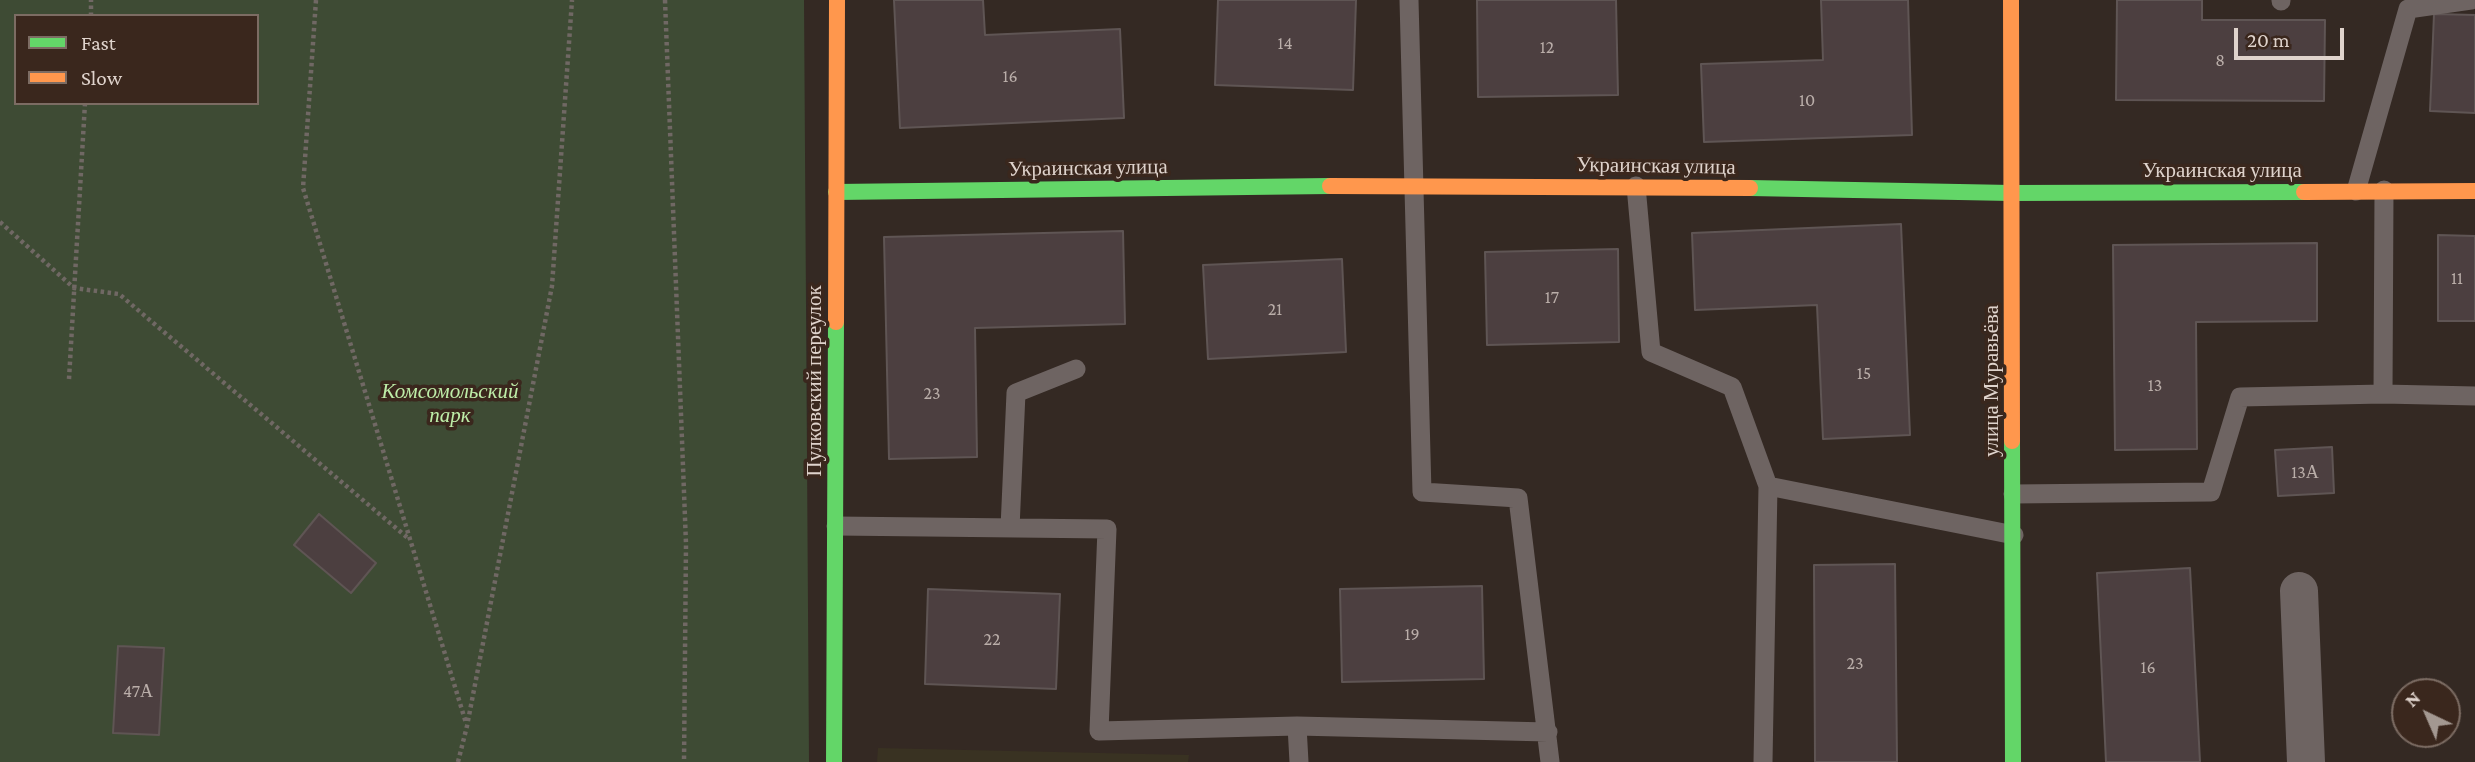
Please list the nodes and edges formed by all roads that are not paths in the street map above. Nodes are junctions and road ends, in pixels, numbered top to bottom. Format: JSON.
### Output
{"nodes":[{"id":1,"x":837,"y":0,"type":"edge"},
{"id":2,"x":1409,"y":0,"type":"edge"},
{"id":3,"x":2011,"y":0,"type":"edge"},
{"id":4,"x":2471,"y":0,"type":"edge"},
{"id":5,"x":1413,"y":185,"type":"junction"},
{"id":6,"x":1636,"y":186,"type":"junction"},
{"id":7,"x":2384,"y":190,"type":"junction"},
{"id":8,"x":2356,"y":191,"type":"junction"},
{"id":9,"x":2475,"y":191,"type":"edge"},
{"id":10,"x":836,"y":192,"type":"junction"},
{"id":11,"x":2011,"y":193,"type":"junction"},
{"id":12,"x":1076,"y":369,"type":"dead end"},
{"id":13,"x":2382,"y":394,"type":"junction"},
{"id":14,"x":2475,"y":396,"type":"edge"},
{"id":15,"x":1768,"y":486,"type":"junction"},
{"id":16,"x":2014,"y":494,"type":"junction"},
{"id":17,"x":836,"y":526,"type":"junction"},
{"id":18,"x":1010,"y":528,"type":"junction"},
{"id":19,"x":2014,"y":535,"type":"junction"},
{"id":20,"x":2299,"y":591,"type":"dead end"},
{"id":21,"x":1297,"y":726,"type":"junction"},
{"id":22,"x":1548,"y":732,"type":"junction"},
{"id":23,"x":834,"y":762,"type":"edge"},
{"id":24,"x":1299,"y":762,"type":"edge"},
{"id":25,"x":1550,"y":762,"type":"edge"},
{"id":26,"x":1763,"y":762,"type":"edge"},
{"id":27,"x":2013,"y":762,"type":"edge"},
{"id":28,"x":2306,"y":762,"type":"edge"}],
"edges":[{"from":1,"to":10,"type":"street","name":"Пулковский переулок"},
{"from":2,"to":5,"type":"lane"},
{"from":3,"to":11,"type":"street","name":"улица Муравьёва"},
{"from":4,"to":8,"type":"lane"},
{"from":5,"to":6,"type":"street","name":"Украинская улица"},
{"from":5,"to":10,"type":"street","name":"Украинская улица"},
{"from":5,"to":22,"type":"lane"},
{"from":6,"to":11,"type":"street","name":"Украинская улица"},
{"from":6,"to":15,"type":"lane"},
{"from":7,"to":8,"type":"street","name":"Украинская улица"},
{"from":7,"to":9,"type":"street","name":"Украинская улица"},
{"from":7,"to":13,"type":"lane"},
{"from":8,"to":11,"type":"street","name":"Украинская улица"},
{"from":10,"to":17,"type":"street","name":"Пулковский переулок"},
{"from":11,"to":16,"type":"street","name":"улица Муравьёва"},
{"from":12,"to":18,"type":"lane"},
{"from":13,"to":14,"type":"lane"},
{"from":13,"to":16,"type":"lane"},
{"from":15,"to":19,"type":"lane"},
{"from":15,"to":26,"type":"lane"},
{"from":16,"to":19,"type":"street","name":"улица Муравьёва"},
{"from":17,"to":18,"type":"lane"},
{"from":17,"to":23,"type":"street","name":"Пулковский переулок"},
{"from":18,"to":21,"type":"lane"},
{"from":19,"to":27,"type":"street","name":"улица Муравьёва"},
{"from":20,"to":28,"type":"street"},
{"from":21,"to":22,"type":"lane"},
{"from":21,"to":24,"type":"lane"},
{"from":22,"to":25,"type":"lane"}]}
